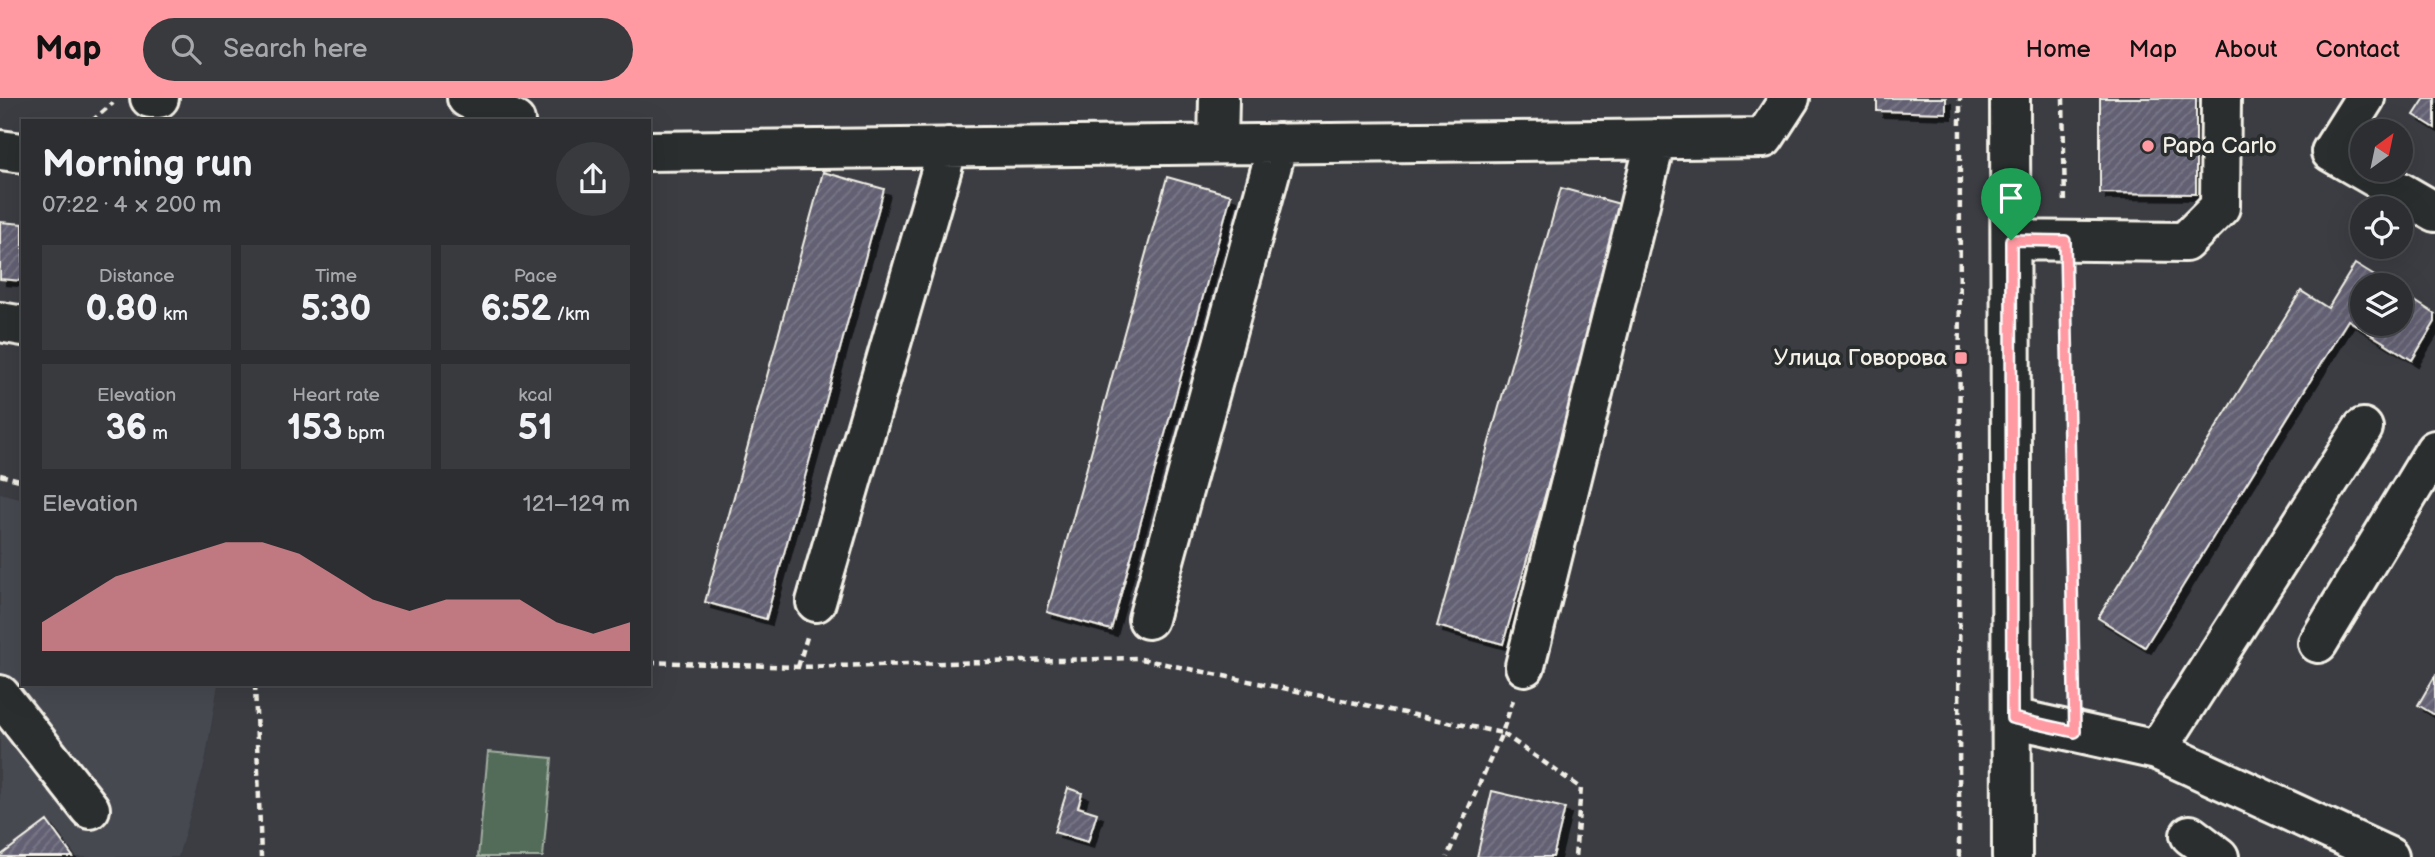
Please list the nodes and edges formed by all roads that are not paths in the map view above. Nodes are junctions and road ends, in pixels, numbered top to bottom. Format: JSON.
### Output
{"nodes":[{"id":1,"x":150,"y":98,"type":"edge"},
{"id":2,"x":159,"y":98,"type":"edge"},
{"id":3,"x":467,"y":98,"type":"edge"},
{"id":4,"x":533,"y":98,"type":"edge"},
{"id":5,"x":1219,"y":98,"type":"edge"},
{"id":6,"x":1790,"y":98,"type":"edge"},
{"id":7,"x":2010,"y":98,"type":"edge"},
{"id":8,"x":2221,"y":98,"type":"edge"},
{"id":9,"x":2365,"y":98,"type":"edge"},
{"id":10,"x":511,"y":119,"type":"edge"},
{"id":11,"x":531,"y":119,"type":"edge"},
{"id":12,"x":1656,"y":139,"type":"junction"},
{"id":13,"x":1218,"y":144,"type":"junction"},
{"id":14,"x":1278,"y":144,"type":"junction"},
{"id":15,"x":948,"y":147,"type":"junction"},
{"id":16,"x":0,"y":150,"type":"edge"},
{"id":17,"x":651,"y":151,"type":"edge"},
{"id":18,"x":21,"y":153,"type":"edge"},
{"id":19,"x":2435,"y":212,"type":"edge"},
{"id":20,"x":2011,"y":240,"type":"junction"},
{"id":21,"x":0,"y":322,"type":"edge"},
{"id":22,"x":21,"y":326,"type":"edge"},
{"id":23,"x":2362,"y":428,"type":"dead end"},
{"id":24,"x":2435,"y":450,"type":"edge"},
{"id":25,"x":817,"y":602,"type":"dead end"},
{"id":26,"x":1148,"y":619,"type":"dead end"},
{"id":27,"x":2318,"y":643,"type":"dead end"},
{"id":28,"x":1525,"y":666,"type":"road end"},
{"id":29,"x":0,"y":695,"type":"edge"},
{"id":30,"x":2012,"y":718,"type":"junction"},
{"id":31,"x":2157,"y":750,"type":"junction"},
{"id":32,"x":90,"y":809,"type":"dead end"},
{"id":33,"x":2012,"y":857,"type":"edge"},
{"id":34,"x":2389,"y":857,"type":"edge"}],
"edges":[{"from":1,"to":2,"type":"street"},
{"from":3,"to":10,"type":"street"},
{"from":4,"to":11,"type":"street"},
{"from":5,"to":13,"type":"street"},
{"from":6,"to":12,"type":"street"},
{"from":7,"to":20,"type":"street"},
{"from":8,"to":20,"type":"street"},
{"from":9,"to":19,"type":"street"},
{"from":12,"to":14,"type":"street"},
{"from":12,"to":28,"type":"street"},
{"from":13,"to":14,"type":"street"},
{"from":13,"to":15,"type":"street"},
{"from":14,"to":26,"type":"street"},
{"from":15,"to":17,"type":"street"},
{"from":15,"to":25,"type":"street"},
{"from":16,"to":18,"type":"street"},
{"from":20,"to":30,"type":"street"},
{"from":21,"to":22,"type":"street"},
{"from":23,"to":31,"type":"street"},
{"from":24,"to":27,"type":"street"},
{"from":29,"to":32,"type":"street"},
{"from":30,"to":31,"type":"street"},
{"from":30,"to":33,"type":"street"},
{"from":31,"to":34,"type":"street"}]}
